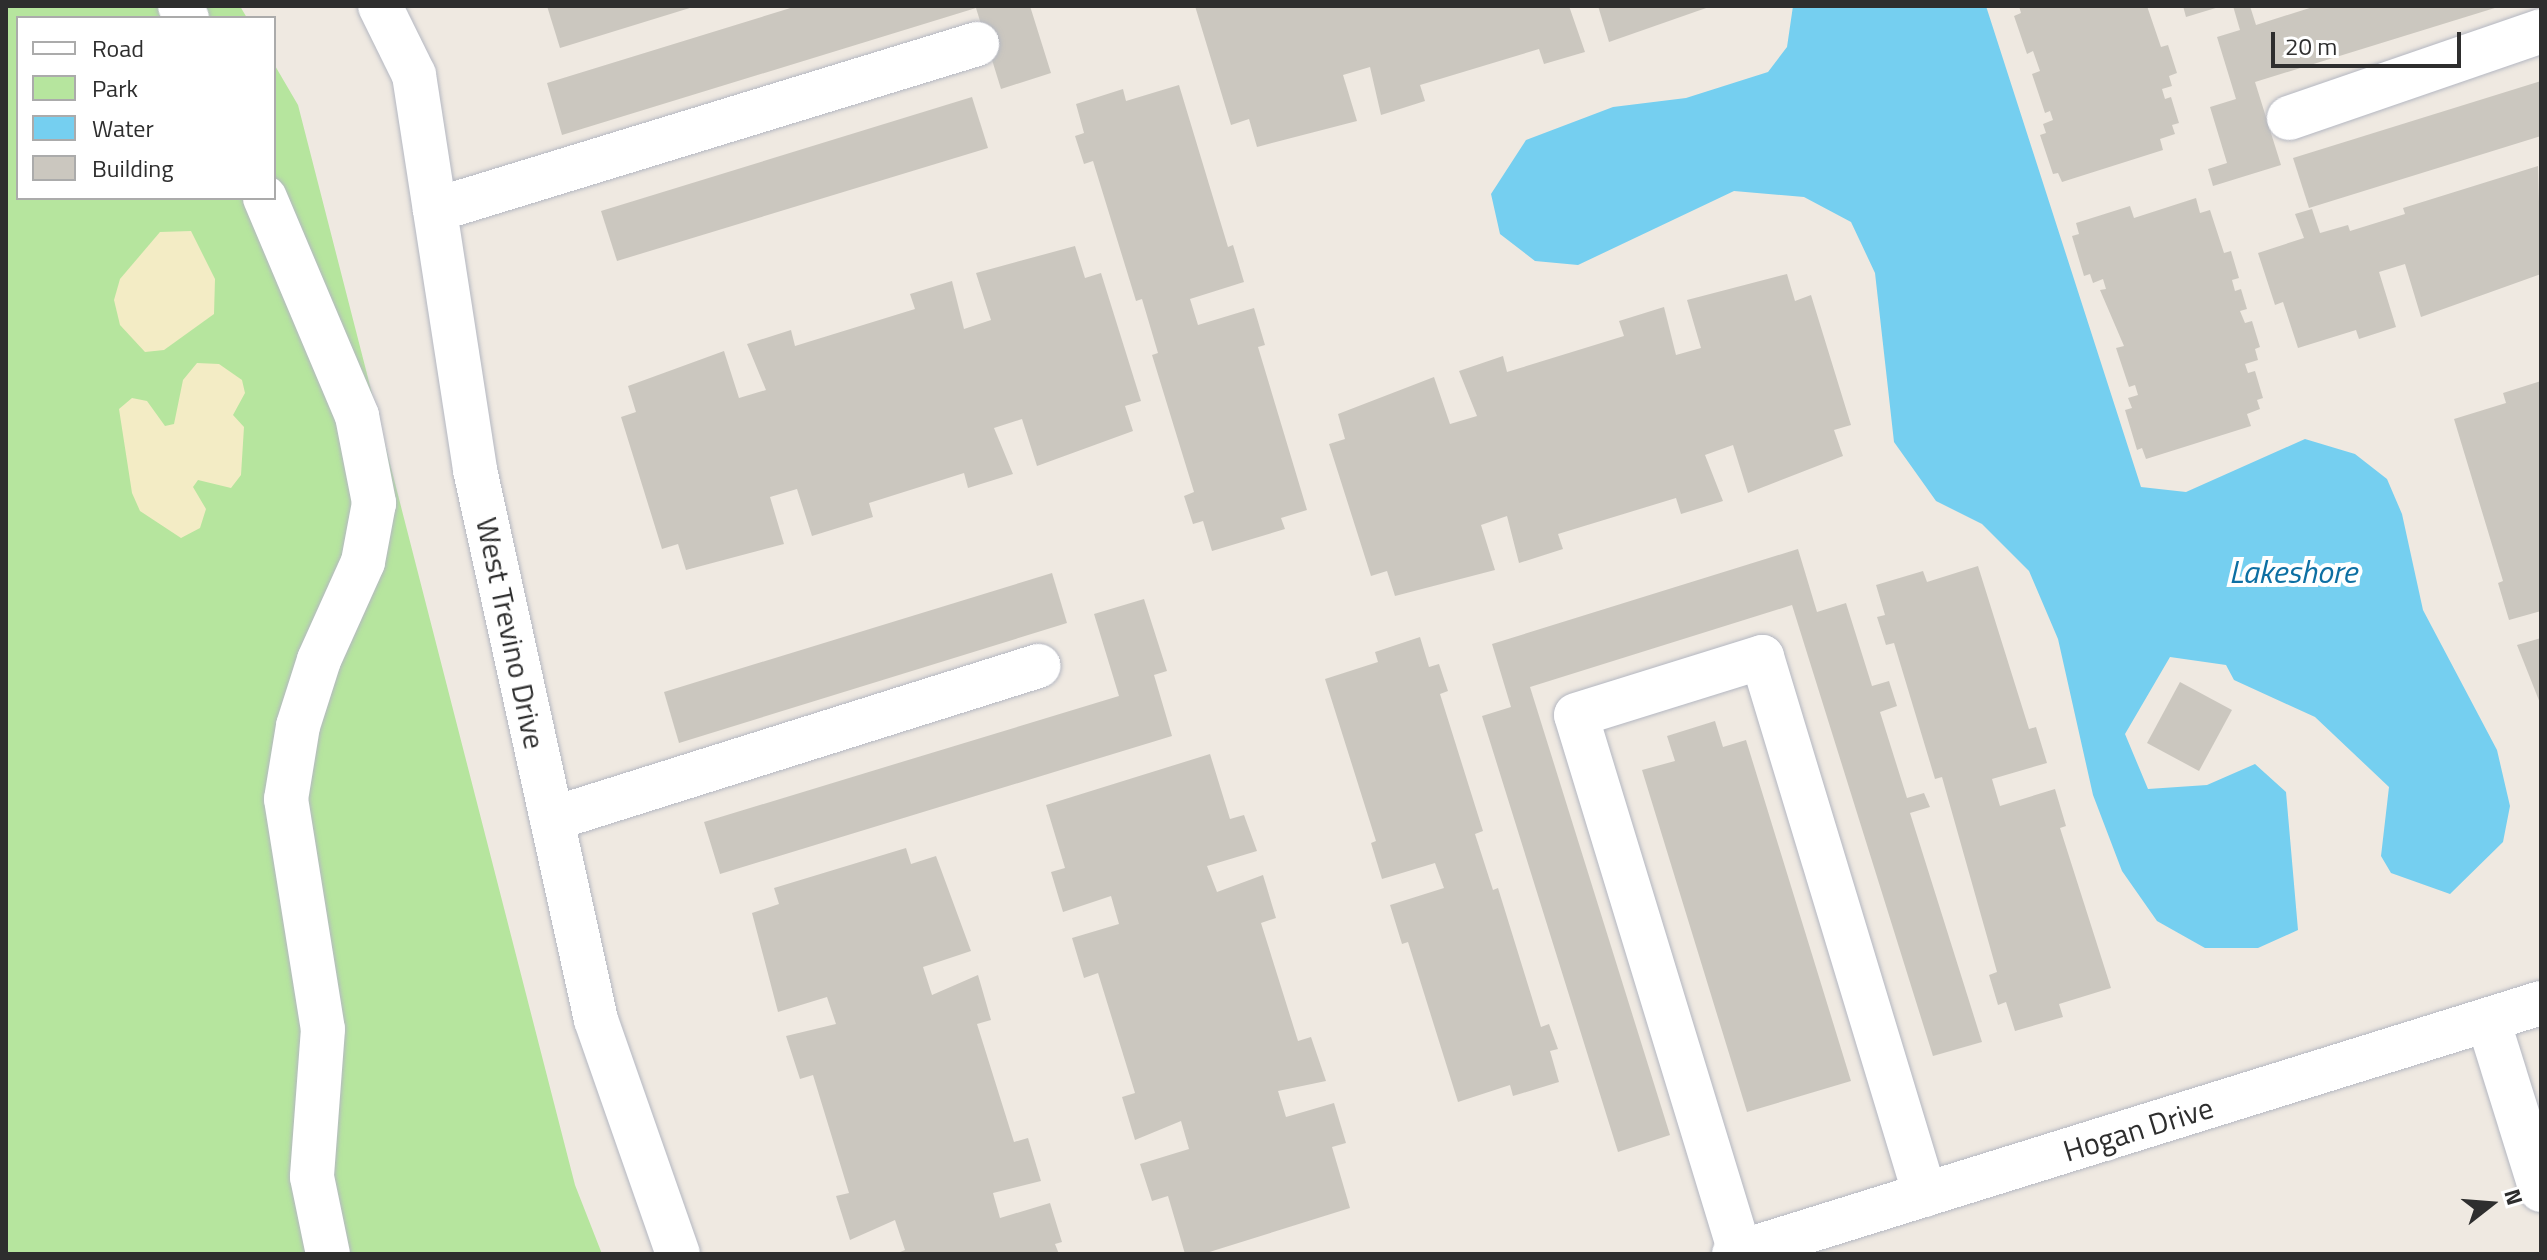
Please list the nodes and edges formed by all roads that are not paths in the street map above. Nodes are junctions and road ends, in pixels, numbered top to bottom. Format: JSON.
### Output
{"nodes":[{"id":1,"x":380,"y":6,"type":"edge"},
{"id":2,"x":2541,"y":31,"type":"edge"},
{"id":3,"x":977,"y":44,"type":"dead end"},
{"id":4,"x":2289,"y":118,"type":"dead end"},
{"id":5,"x":266,"y":200,"type":"edge"},
{"id":6,"x":435,"y":210,"type":"junction"},
{"id":7,"x":1038,"y":666,"type":"dead end"},
{"id":8,"x":552,"y":819,"type":"junction"},
{"id":9,"x":2541,"y":1003,"type":"edge"},
{"id":10,"x":2488,"y":1020,"type":"junction"},
{"id":11,"x":2541,"y":1190,"type":"edge"},
{"id":12,"x":1925,"y":1195,"type":"junction"},
{"id":13,"x":1737,"y":1253,"type":"edge"},
{"id":14,"x":328,"y":1254,"type":"edge"},
{"id":15,"x":678,"y":1254,"type":"edge"}],
"edges":[{"from":1,"to":6,"type":"street","name":"West Trevino Drive"},
{"from":2,"to":4,"type":"street"},
{"from":3,"to":6,"type":"street"},
{"from":5,"to":14,"type":"street"},
{"from":6,"to":8,"type":"street","name":"West Trevino Drive"},
{"from":7,"to":8,"type":"street"},
{"from":8,"to":15,"type":"street","name":"West Trevino Drive"},
{"from":9,"to":10,"type":"street","name":"Hogan Drive"},
{"from":10,"to":11,"type":"street"},
{"from":10,"to":12,"type":"street","name":"Hogan Drive"},
{"from":12,"to":13,"type":"street","name":"Hogan Drive"},
{"from":12,"to":13,"type":"street"}]}
